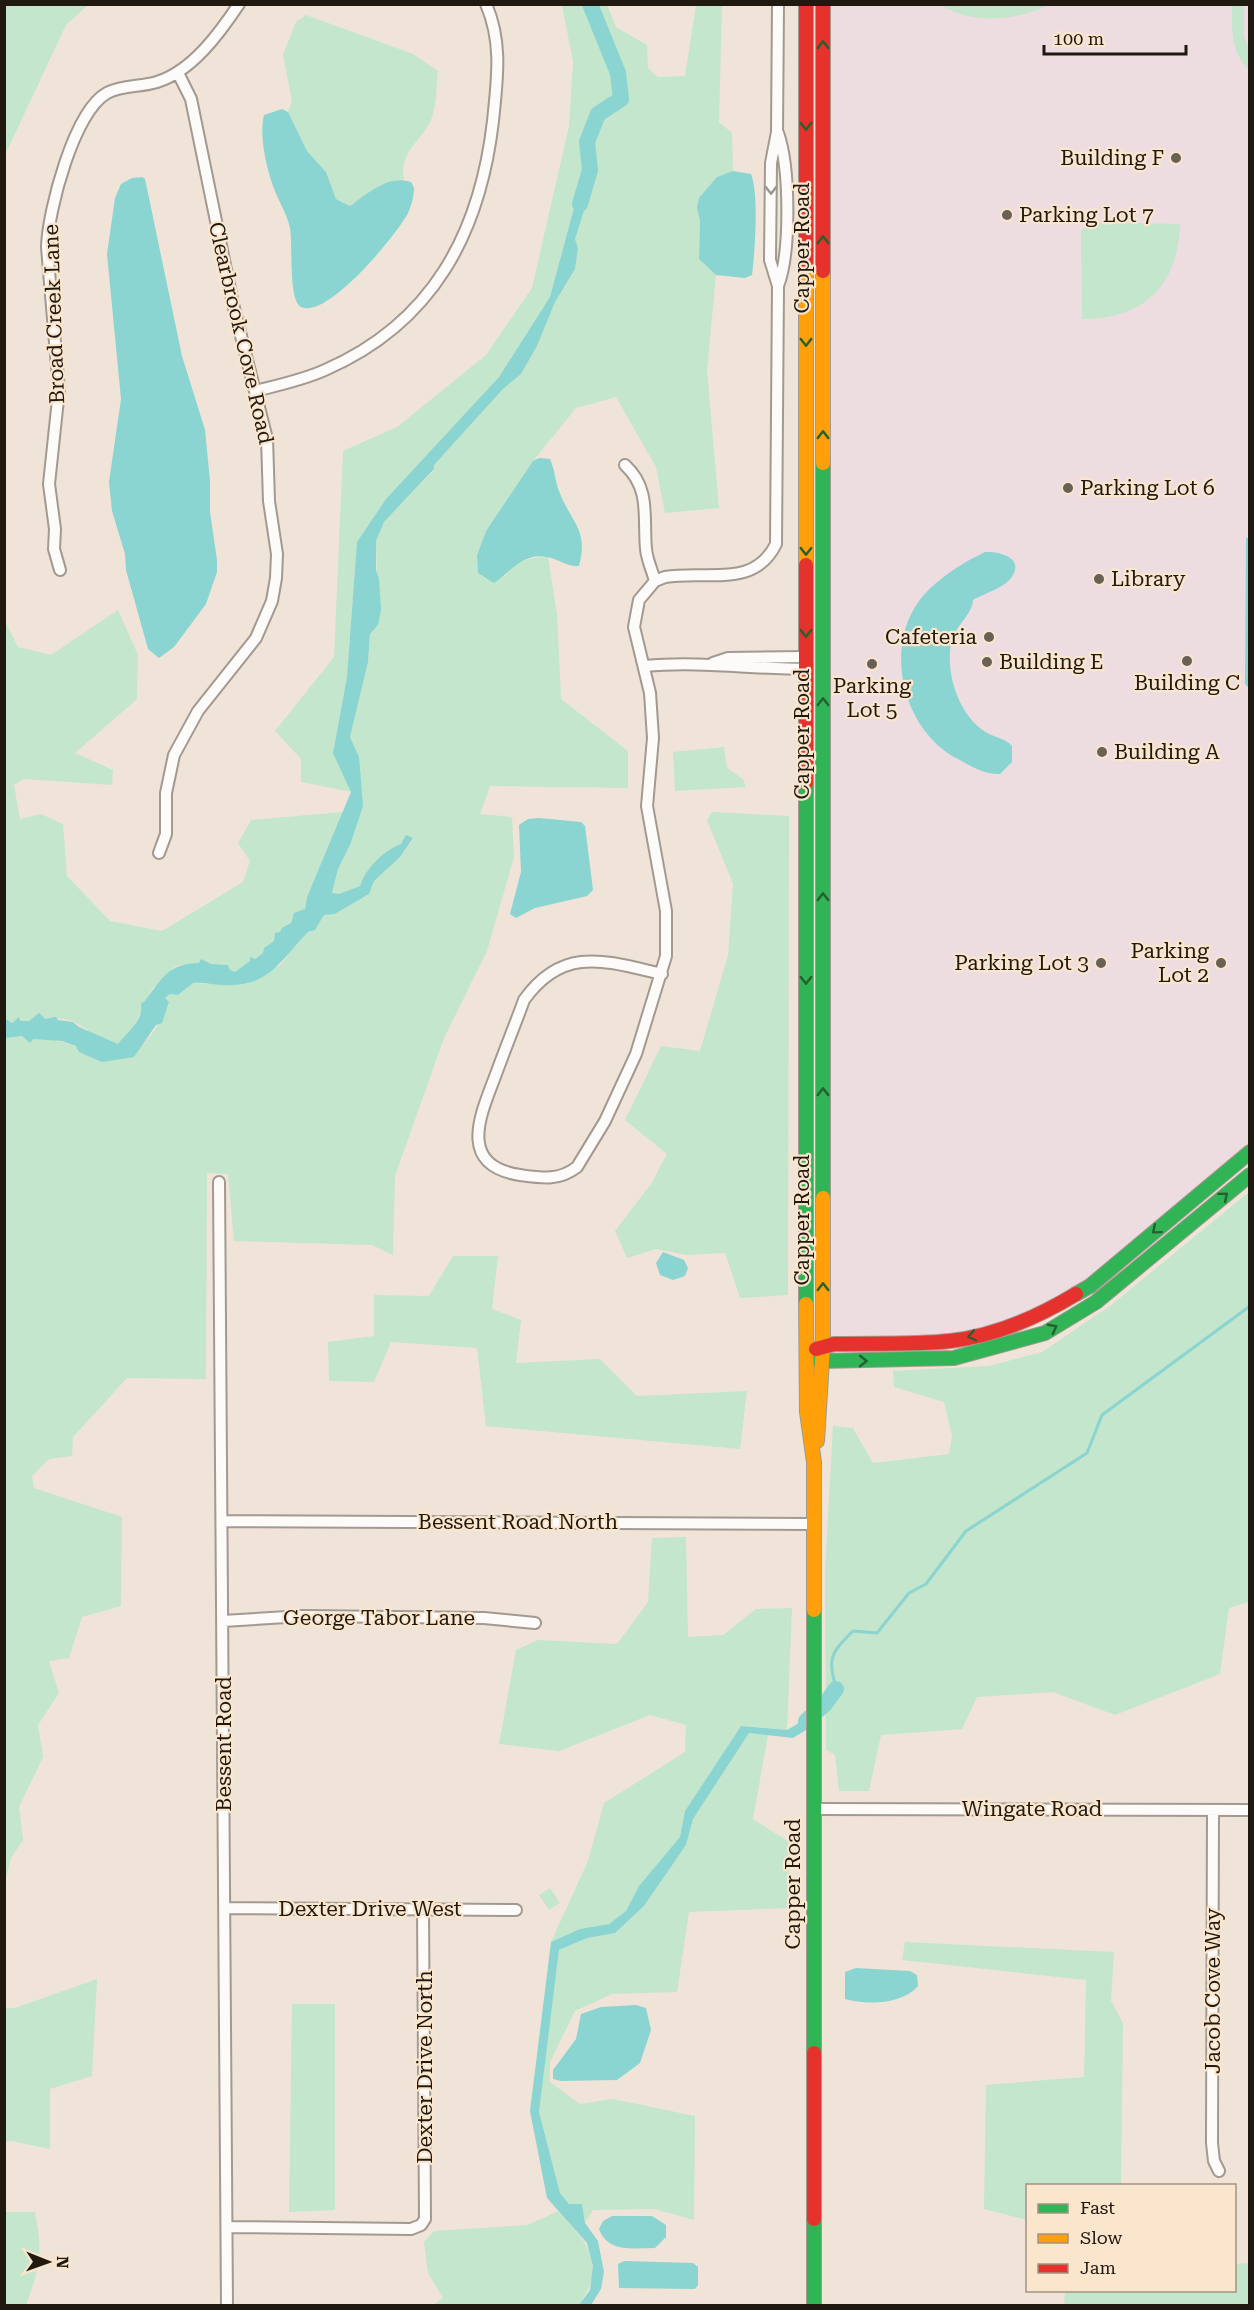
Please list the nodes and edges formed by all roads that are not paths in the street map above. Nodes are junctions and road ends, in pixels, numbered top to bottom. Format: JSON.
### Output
{"nodes":[{"id":1,"x":239,"y":4,"type":"edge"},
{"id":2,"x":486,"y":4,"type":"edge"},
{"id":3,"x":778,"y":4,"type":"edge"},
{"id":4,"x":806,"y":4,"type":"edge"},
{"id":5,"x":823,"y":4,"type":"edge"},
{"id":6,"x":178,"y":74,"type":"junction"},
{"id":7,"x":255,"y":391,"type":"junction"},
{"id":8,"x":624,"y":465,"type":"dead end"},
{"id":9,"x":60,"y":570,"type":"dead end"},
{"id":10,"x":656,"y":581,"type":"junction"},
{"id":11,"x":766,"y":657,"type":"junction"},
{"id":12,"x":713,"y":663,"type":"junction"},
{"id":13,"x":806,"y":663,"type":"junction"},
{"id":14,"x":645,"y":666,"type":"junction"},
{"id":15,"x":766,"y":669,"type":"junction"},
{"id":16,"x":159,"y":853,"type":"dead end"},
{"id":17,"x":662,"y":974,"type":"junction"},
{"id":18,"x":1250,"y":1152,"type":"edge"},
{"id":19,"x":1250,"y":1175,"type":"edge"},
{"id":20,"x":219,"y":1182,"type":"dead end"},
{"id":21,"x":1183,"y":1207,"type":"junction"},
{"id":22,"x":1196,"y":1220,"type":"junction"},
{"id":23,"x":1018,"y":1324,"type":"junction"},
{"id":24,"x":1023,"y":1340,"type":"junction"},
{"id":25,"x":823,"y":1345,"type":"junction"},
{"id":26,"x":806,"y":1355,"type":"junction"},
{"id":27,"x":823,"y":1362,"type":"junction"},
{"id":28,"x":814,"y":1462,"type":"junction"},
{"id":29,"x":223,"y":1521,"type":"junction"},
{"id":30,"x":814,"y":1524,"type":"junction"},
{"id":31,"x":222,"y":1621,"type":"junction"},
{"id":32,"x":535,"y":1623,"type":"dead end"},
{"id":33,"x":814,"y":1809,"type":"junction"},
{"id":34,"x":1213,"y":1810,"type":"junction"},
{"id":35,"x":1250,"y":1810,"type":"edge"},
{"id":36,"x":225,"y":1908,"type":"junction"},
{"id":37,"x":423,"y":1909,"type":"junction"},
{"id":38,"x":516,"y":1910,"type":"dead end"},
{"id":39,"x":1219,"y":2171,"type":"dead end"},
{"id":40,"x":227,"y":2228,"type":"junction"},
{"id":41,"x":227,"y":2306,"type":"edge"},
{"id":42,"x":814,"y":2306,"type":"edge"}],
"edges":[{"from":1,"to":6,"type":"street","name":"Broad Creek Lane"},
{"from":2,"to":7,"type":"street"},
{"from":3,"to":10,"type":"street"},
{"from":4,"to":13,"type":"street","name":"Capper Road","one_way":true},
{"from":25,"to":5,"type":"street","name":"Capper Road","one_way":true},
{"from":6,"to":7,"type":"street","name":"Clearbrook Cove Road"},
{"from":6,"to":9,"type":"street","name":"Broad Creek Lane"},
{"from":7,"to":16,"type":"street","name":"Clearbrook Cove Road"},
{"from":8,"to":10,"type":"street"},
{"from":10,"to":14,"type":"street"},
{"from":11,"to":12,"type":"street"},
{"from":11,"to":13,"type":"street"},
{"from":11,"to":15,"type":"street"},
{"from":12,"to":14,"type":"street"},
{"from":12,"to":15,"type":"street"},
{"from":13,"to":15,"type":"street"},
{"from":13,"to":26,"type":"street","name":"Capper Road","one_way":true},
{"from":14,"to":17,"type":"street"},
{"from":17,"to":17,"type":"street"},
{"from":18,"to":21,"type":"street"},
{"from":22,"to":19,"type":"street","one_way":true},
{"from":20,"to":29,"type":"street","name":"Bessent Road"},
{"from":21,"to":22,"type":"street"},
{"from":21,"to":23,"type":"street","one_way":true},
{"from":24,"to":22,"type":"street","one_way":true},
{"from":23,"to":24,"type":"street"},
{"from":23,"to":25,"type":"street","one_way":true},
{"from":27,"to":24,"type":"street","one_way":true},
{"from":25,"to":26,"type":"street"},
{"from":25,"to":27,"type":"street","name":"Capper Road"},
{"from":26,"to":27,"type":"street"},
{"from":26,"to":28,"type":"street","name":"Capper Road"},
{"from":27,"to":28,"type":"street","name":"Capper Road"},
{"from":28,"to":30,"type":"street","name":"Capper Road"},
{"from":29,"to":30,"type":"street","name":"Bessent Road North"},
{"from":29,"to":31,"type":"street","name":"Bessent Road"},
{"from":30,"to":33,"type":"street","name":"Capper Road"},
{"from":31,"to":32,"type":"street","name":"George Tabor Lane"},
{"from":31,"to":36,"type":"street","name":"Bessent Road"},
{"from":33,"to":34,"type":"street","name":"Wingate Road"},
{"from":33,"to":42,"type":"street","name":"Capper Road"},
{"from":34,"to":35,"type":"street","name":"Wingate Road"},
{"from":34,"to":39,"type":"street","name":"Jacob Cove Way"},
{"from":36,"to":37,"type":"street","name":"Dexter Drive West"},
{"from":36,"to":40,"type":"street","name":"Bessent Road"},
{"from":37,"to":38,"type":"street","name":"Dexter Drive West"},
{"from":37,"to":40,"type":"street","name":"Dexter Drive North"},
{"from":40,"to":41,"type":"street","name":"Bessent Road"}]}
